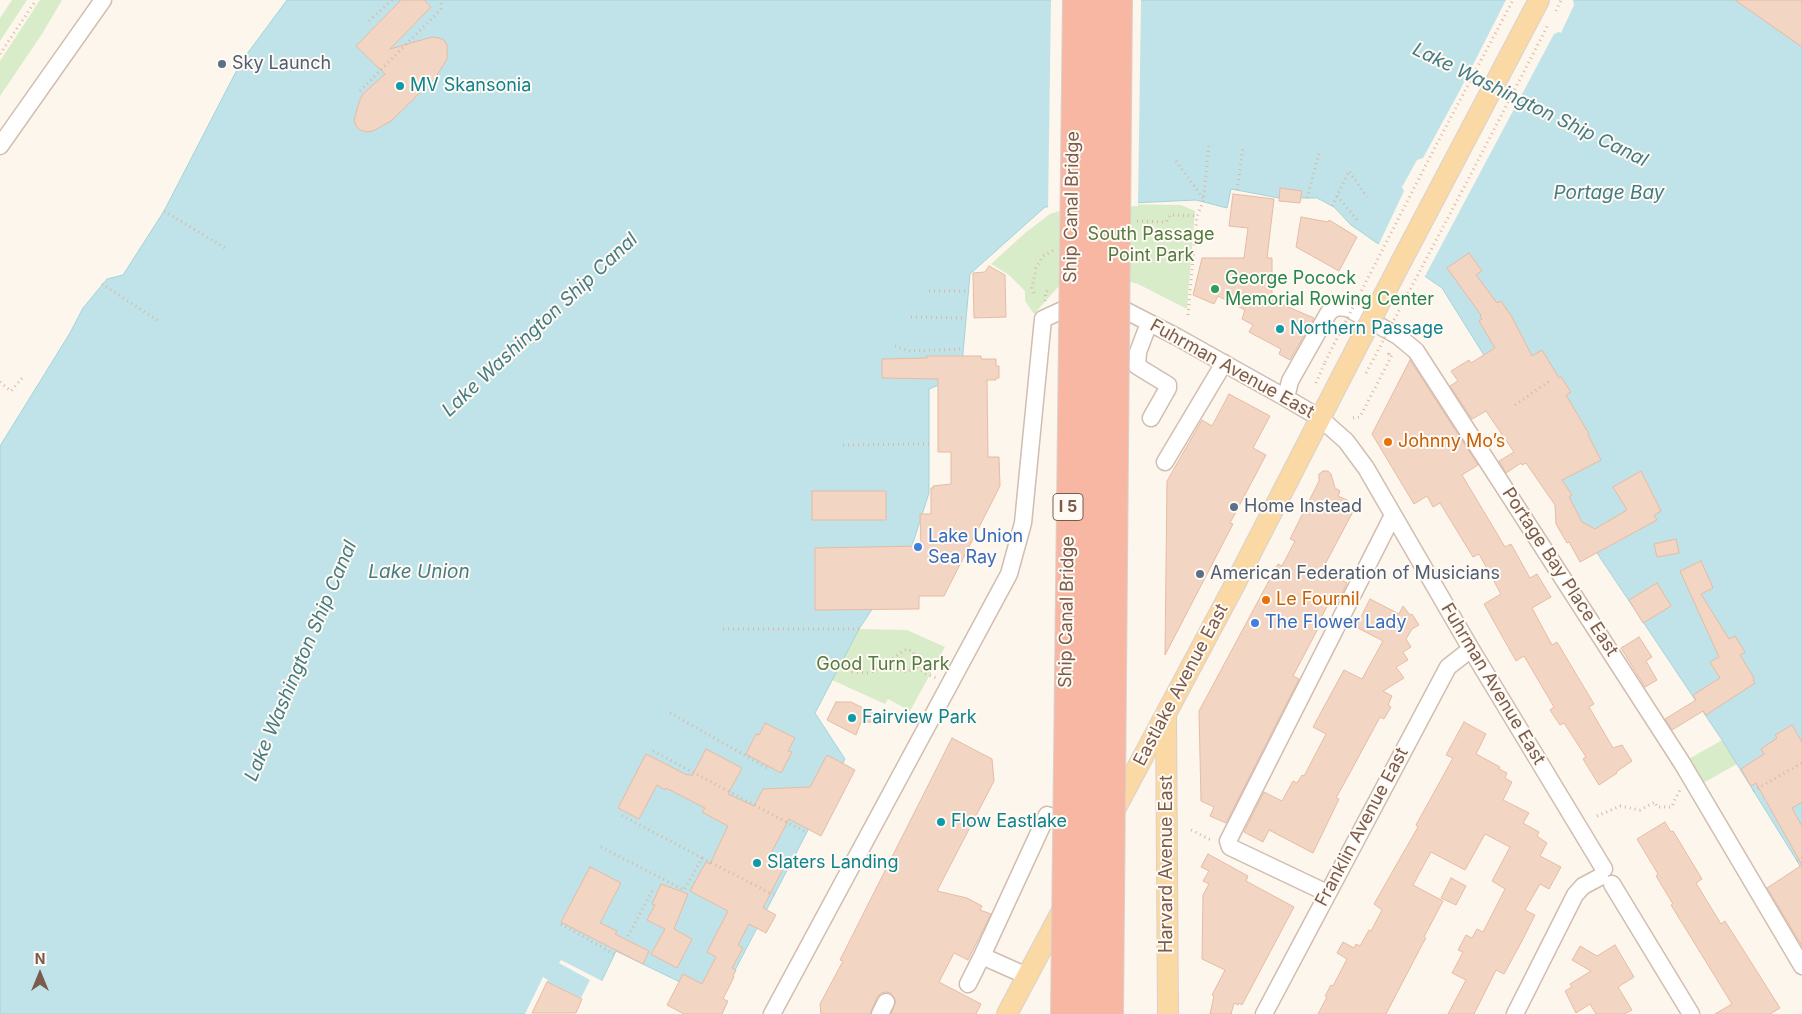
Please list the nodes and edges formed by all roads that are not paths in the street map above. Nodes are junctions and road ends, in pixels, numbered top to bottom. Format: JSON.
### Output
{"nodes":[{"id":1,"x":103,"y":0,"type":"edge"},
{"id":2,"x":1075,"y":0,"type":"edge"},
{"id":3,"x":1099,"y":0,"type":"edge"},
{"id":4,"x":1120,"y":0,"type":"edge"},
{"id":5,"x":1539,"y":0,"type":"edge"},
{"id":6,"x":0,"y":146,"type":"edge"},
{"id":7,"x":1149,"y":323,"type":"junction"},
{"id":8,"x":1224,"y":363,"type":"junction"},
{"id":9,"x":1286,"y":398,"type":"junction"},
{"id":10,"x":1152,"y":418,"type":"dead end"},
{"id":11,"x":1320,"y":418,"type":"junction"},
{"id":12,"x":1165,"y":462,"type":"dead end"},
{"id":13,"x":1393,"y":515,"type":"junction"},
{"id":14,"x":1471,"y":649,"type":"junction"},
{"id":15,"x":1166,"y":714,"type":"junction"},
{"id":16,"x":1103,"y":833,"type":"junction"},
{"id":17,"x":1606,"y":877,"type":"junction"},
{"id":18,"x":1327,"y":893,"type":"junction"},
{"id":19,"x":982,"y":956,"type":"junction"},
{"id":20,"x":1802,"y":966,"type":"edge"},
{"id":21,"x":1026,"y":976,"type":"junction"},
{"id":22,"x":968,"y":984,"type":"dead end"},
{"id":23,"x":772,"y":1014,"type":"edge"},
{"id":24,"x":1007,"y":1014,"type":"edge"},
{"id":25,"x":1062,"y":1014,"type":"edge"},
{"id":26,"x":1087,"y":1014,"type":"edge"},
{"id":27,"x":1111,"y":1014,"type":"edge"},
{"id":28,"x":1168,"y":1014,"type":"edge"},
{"id":29,"x":1264,"y":1014,"type":"edge"},
{"id":30,"x":1515,"y":1014,"type":"edge"},
{"id":31,"x":1691,"y":1014,"type":"edge"}],
"edges":[{"from":1,"to":6,"type":"street"},
{"from":2,"to":25,"type":"highway","name":"Ship Canal Bridge","number":"I 5","bridge":true},
{"from":3,"to":26,"type":"highway","name":"Ship Canal Bridge","bridge":true},
{"from":4,"to":27,"type":"highway","bridge":true},
{"from":5,"to":11,"type":"main road","name":"Eastlake Avenue East","bridge":true},
{"from":7,"to":8,"type":"street","name":"Fuhrman Avenue East"},
{"from":7,"to":10,"type":"street"},
{"from":7,"to":23,"type":"street","name":"Fuhrman Avenue East"},
{"from":8,"to":9,"type":"street","name":"Fuhrman Avenue East"},
{"from":8,"to":12,"type":"street"},
{"from":9,"to":11,"type":"street","name":"Fuhrman Avenue East"},
{"from":9,"to":20,"type":"street","name":"Portage Bay Place East"},
{"from":11,"to":13,"type":"street","name":"Fuhrman Avenue East"},
{"from":11,"to":15,"type":"main road","name":"Eastlake Avenue East"},
{"from":13,"to":14,"type":"street","name":"Fuhrman Avenue East"},
{"from":13,"to":18,"type":"street"},
{"from":14,"to":17,"type":"street","name":"Fuhrman Avenue East"},
{"from":14,"to":18,"type":"street","name":"Franklin Avenue East"},
{"from":15,"to":16,"type":"main road","name":"Eastlake Avenue East"},
{"from":15,"to":28,"type":"main road","name":"Harvard Avenue East"},
{"from":16,"to":19,"type":"street"},
{"from":16,"to":21,"type":"main road","name":"Eastlake Avenue East"},
{"from":17,"to":30,"type":"street"},
{"from":17,"to":31,"type":"street","name":"Fuhrman Avenue East"},
{"from":18,"to":29,"type":"street","name":"Franklin Avenue East"},
{"from":19,"to":21,"type":"street"},
{"from":19,"to":22,"type":"street"},
{"from":21,"to":24,"type":"main road","name":"Eastlake Avenue East"}]}
